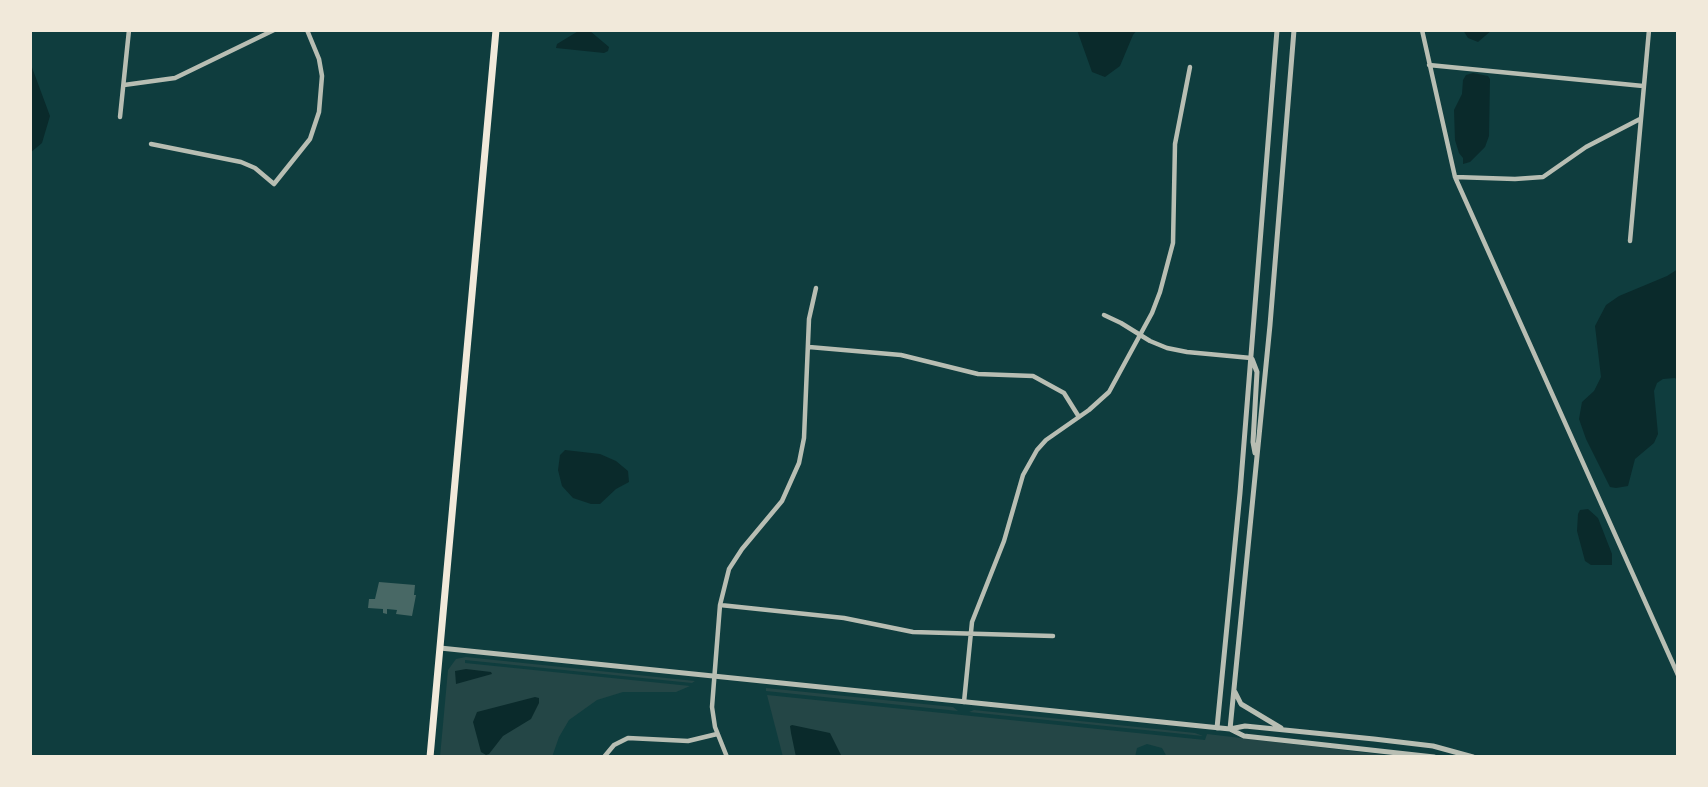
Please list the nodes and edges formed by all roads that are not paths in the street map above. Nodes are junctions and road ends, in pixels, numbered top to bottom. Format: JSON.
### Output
{"nodes":[{"id":1,"x":129,"y":30,"type":"edge"},
{"id":2,"x":274,"y":30,"type":"edge"},
{"id":3,"x":307,"y":30,"type":"edge"},
{"id":4,"x":496,"y":30,"type":"edge"},
{"id":5,"x":1277,"y":30,"type":"edge"},
{"id":6,"x":1294,"y":30,"type":"edge"},
{"id":7,"x":1422,"y":30,"type":"edge"},
{"id":8,"x":1649,"y":30,"type":"edge"},
{"id":9,"x":1429,"y":65,"type":"junction"},
{"id":10,"x":1190,"y":67,"type":"dead end"},
{"id":11,"x":124,"y":85,"type":"junction"},
{"id":12,"x":1643,"y":86,"type":"junction"},
{"id":13,"x":120,"y":117,"type":"dead end"},
{"id":14,"x":1640,"y":119,"type":"junction"},
{"id":15,"x":151,"y":144,"type":"dead end"},
{"id":16,"x":1455,"y":177,"type":"junction"},
{"id":17,"x":1630,"y":240,"type":"dead end"},
{"id":18,"x":816,"y":288,"type":"dead end"},
{"id":19,"x":1104,"y":315,"type":"dead end"},
{"id":20,"x":1139,"y":335,"type":"junction"},
{"id":21,"x":809,"y":347,"type":"junction"},
{"id":22,"x":1251,"y":358,"type":"junction"},
{"id":23,"x":1079,"y":417,"type":"junction"},
{"id":24,"x":1256,"y":463,"type":"junction"},
{"id":25,"x":720,"y":605,"type":"junction"},
{"id":26,"x":970,"y":635,"type":"junction"},
{"id":27,"x":1053,"y":636,"type":"dead end"},
{"id":28,"x":440,"y":648,"type":"junction"},
{"id":29,"x":1678,"y":675,"type":"edge"},
{"id":30,"x":714,"y":676,"type":"junction"},
{"id":31,"x":1235,"y":685,"type":"junction"},
{"id":32,"x":964,"y":702,"type":"junction"},
{"id":33,"x":1217,"y":728,"type":"junction"},
{"id":34,"x":1230,"y":729,"type":"junction"},
{"id":35,"x":1283,"y":730,"type":"junction"},
{"id":36,"x":718,"y":734,"type":"junction"},
{"id":37,"x":430,"y":757,"type":"edge"},
{"id":38,"x":604,"y":757,"type":"edge"},
{"id":39,"x":727,"y":757,"type":"edge"},
{"id":40,"x":1434,"y":757,"type":"edge"},
{"id":41,"x":1473,"y":757,"type":"edge"}],
"edges":[{"from":1,"to":11,"type":"street"},
{"from":2,"to":11,"type":"street"},
{"from":3,"to":15,"type":"street"},
{"from":4,"to":28,"type":"main road"},
{"from":5,"to":22,"type":"street"},
{"from":6,"to":24,"type":"street"},
{"from":7,"to":9,"type":"street"},
{"from":8,"to":12,"type":"street"},
{"from":9,"to":12,"type":"street"},
{"from":9,"to":16,"type":"street"},
{"from":10,"to":20,"type":"street"},
{"from":11,"to":13,"type":"street"},
{"from":12,"to":14,"type":"street"},
{"from":14,"to":16,"type":"street"},
{"from":14,"to":17,"type":"street"},
{"from":16,"to":29,"type":"street"},
{"from":18,"to":21,"type":"street"},
{"from":19,"to":20,"type":"street"},
{"from":20,"to":22,"type":"street"},
{"from":20,"to":23,"type":"street"},
{"from":21,"to":23,"type":"street"},
{"from":21,"to":25,"type":"street"},
{"from":22,"to":24,"type":"street"},
{"from":22,"to":33,"type":"street"},
{"from":23,"to":26,"type":"street"},
{"from":24,"to":31,"type":"street"},
{"from":25,"to":26,"type":"street"},
{"from":25,"to":30,"type":"street"},
{"from":26,"to":27,"type":"street"},
{"from":26,"to":32,"type":"street"},
{"from":28,"to":30,"type":"street"},
{"from":28,"to":37,"type":"main road"},
{"from":30,"to":32,"type":"street"},
{"from":30,"to":36,"type":"street"},
{"from":31,"to":34,"type":"street"},
{"from":31,"to":35,"type":"street"},
{"from":32,"to":33,"type":"street"},
{"from":33,"to":34,"type":"street"},
{"from":34,"to":35,"type":"street"},
{"from":34,"to":40,"type":"street"},
{"from":35,"to":41,"type":"street"},
{"from":36,"to":38,"type":"street"},
{"from":36,"to":39,"type":"street"}]}
